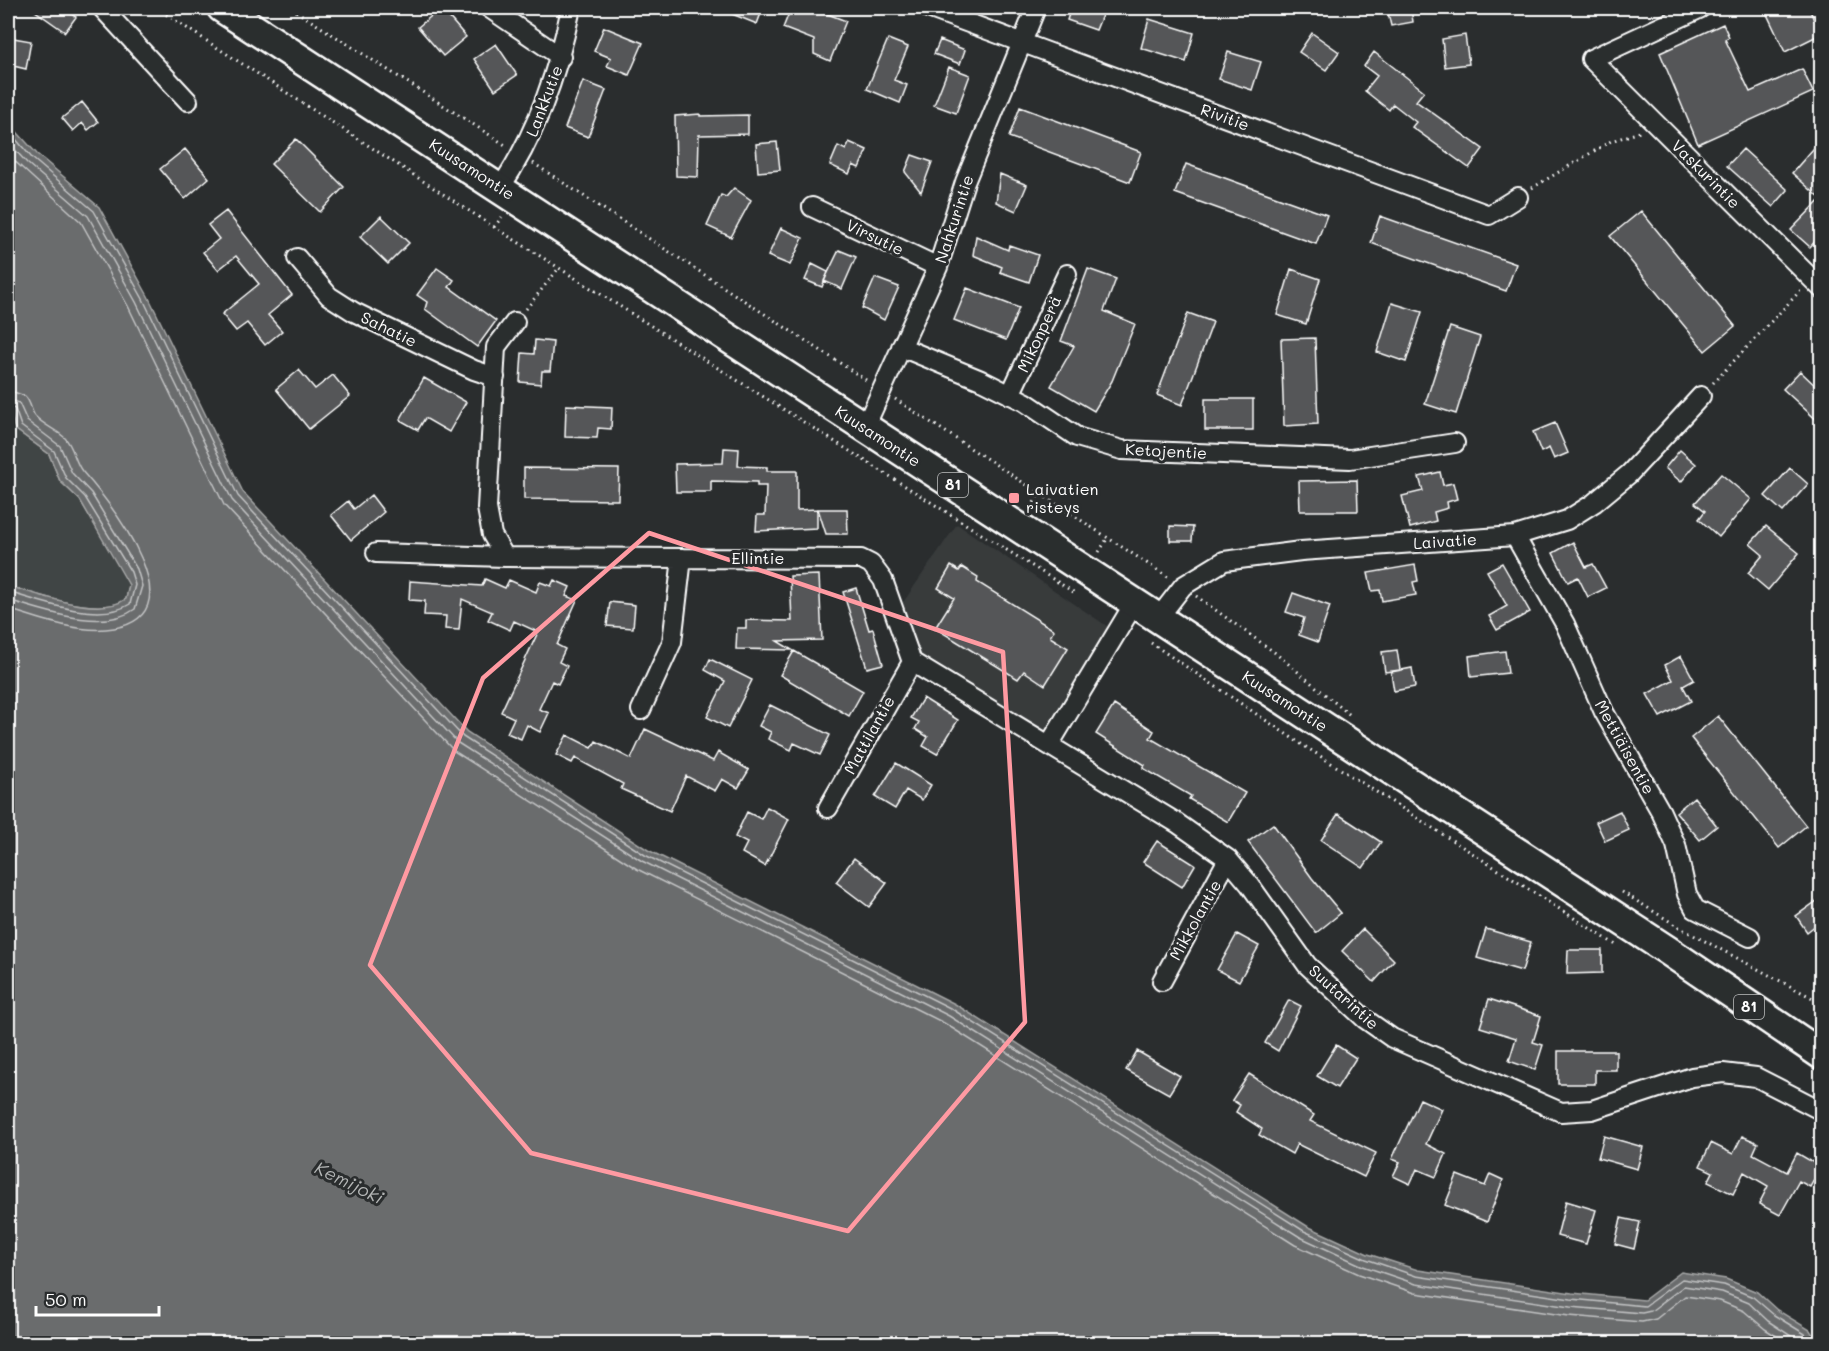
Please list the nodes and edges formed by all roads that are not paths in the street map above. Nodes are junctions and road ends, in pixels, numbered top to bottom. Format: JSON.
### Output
{"nodes":[{"id":1,"x":102,"y":8,"type":"edge"},
{"id":2,"x":222,"y":8,"type":"edge"},
{"id":3,"x":489,"y":8,"type":"edge"},
{"id":4,"x":571,"y":8,"type":"edge"},
{"id":5,"x":928,"y":8,"type":"edge"},
{"id":6,"x":1036,"y":8,"type":"edge"},
{"id":7,"x":1701,"y":8,"type":"edge"},
{"id":8,"x":1021,"y":42,"type":"junction"},
{"id":9,"x":561,"y":57,"type":"junction"},
{"id":10,"x":188,"y":101,"type":"dead end"},
{"id":11,"x":500,"y":188,"type":"junction"},
{"id":12,"x":1518,"y":197,"type":"road end"},
{"id":13,"x":812,"y":207,"type":"dead end"},
{"id":14,"x":297,"y":258,"type":"dead end"},
{"id":15,"x":938,"y":267,"type":"junction"},
{"id":16,"x":1067,"y":274,"type":"dead end"},
{"id":17,"x":1816,"y":284,"type":"edge"},
{"id":18,"x":515,"y":322,"type":"road end"},
{"id":19,"x":901,"y":346,"type":"junction"},
{"id":20,"x":495,"y":377,"type":"junction"},
{"id":21,"x":1011,"y":394,"type":"junction"},
{"id":22,"x":1701,"y":396,"type":"road end"},
{"id":23,"x":865,"y":427,"type":"junction"},
{"id":24,"x":1455,"y":443,"type":"dead end"},
{"id":25,"x":1515,"y":536,"type":"junction"},
{"id":26,"x":376,"y":553,"type":"dead end"},
{"id":27,"x":505,"y":557,"type":"junction"},
{"id":28,"x":682,"y":558,"type":"junction"},
{"id":29,"x":1135,"y":602,"type":"junction"},
{"id":30,"x":1155,"y":629,"type":"junction"},
{"id":31,"x":912,"y":662,"type":"junction"},
{"id":32,"x":641,"y":710,"type":"dead end"},
{"id":33,"x":1049,"y":745,"type":"junction"},
{"id":34,"x":828,"y":808,"type":"dead end"},
{"id":35,"x":1228,"y":859,"type":"junction"},
{"id":36,"x":1750,"y":937,"type":"dead end"},
{"id":37,"x":1685,"y":962,"type":"junction"},
{"id":38,"x":1162,"y":981,"type":"dead end"},
{"id":39,"x":1821,"y":1034,"type":"edge"},
{"id":40,"x":1821,"y":1055,"type":"edge"},
{"id":41,"x":1821,"y":1111,"type":"edge"}],
"edges":[{"from":1,"to":10,"type":"street"},
{"from":2,"to":11,"type":"main road","name":"Kuusamontie","number":"81"},
{"from":3,"to":9,"type":"street"},
{"from":4,"to":9,"type":"street","name":"Lankkutie"},
{"from":5,"to":8,"type":"street","name":"Rivitie"},
{"from":6,"to":8,"type":"street","name":"Nahkurintie"},
{"from":7,"to":17,"type":"street","name":"Vaskurintie"},
{"from":8,"to":12,"type":"street","name":"Rivitie"},
{"from":8,"to":15,"type":"street","name":"Nahkurintie"},
{"from":9,"to":11,"type":"street","name":"Lankkutie"},
{"from":11,"to":23,"type":"main road","name":"Kuusamontie","number":"81"},
{"from":13,"to":15,"type":"street","name":"Virsutie"},
{"from":14,"to":20,"type":"street","name":"Sahatie"},
{"from":15,"to":19,"type":"street","name":"Nahkurintie"},
{"from":16,"to":21,"type":"street","name":"Mikonperä"},
{"from":18,"to":20,"type":"street"},
{"from":19,"to":21,"type":"street","name":"Ketojentie"},
{"from":19,"to":23,"type":"street","name":"Nahkurintie"},
{"from":20,"to":27,"type":"street"},
{"from":21,"to":24,"type":"street","name":"Ketojentie"},
{"from":22,"to":25,"type":"street","name":"Laivatie"},
{"from":23,"to":29,"type":"main road","name":"Kuusamontie","number":"81"},
{"from":25,"to":30,"type":"street","name":"Laivatie"},
{"from":25,"to":36,"type":"street","name":"Mettiäisentie"},
{"from":26,"to":27,"type":"street","name":"Ellintie"},
{"from":27,"to":28,"type":"street","name":"Ellintie"},
{"from":28,"to":31,"type":"street","name":"Ellintie"},
{"from":28,"to":32,"type":"street"},
{"from":29,"to":30,"type":"main road","name":"Kuusamontie","number":"81"},
{"from":29,"to":33,"type":"street"},
{"from":30,"to":37,"type":"main road","name":"Kuusamontie","number":"81"},
{"from":31,"to":33,"type":"street"},
{"from":31,"to":34,"type":"street","name":"Mattilantie"},
{"from":33,"to":35,"type":"street","name":"Suutarintie"},
{"from":35,"to":38,"type":"street","name":"Mikkolantie"},
{"from":35,"to":41,"type":"street","name":"Suutarintie"},
{"from":37,"to":39,"type":"main road","name":"Kuusamontie","number":"81"},
{"from":37,"to":40,"type":"main road","name":"Kuusamontie","number":"81"}]}
